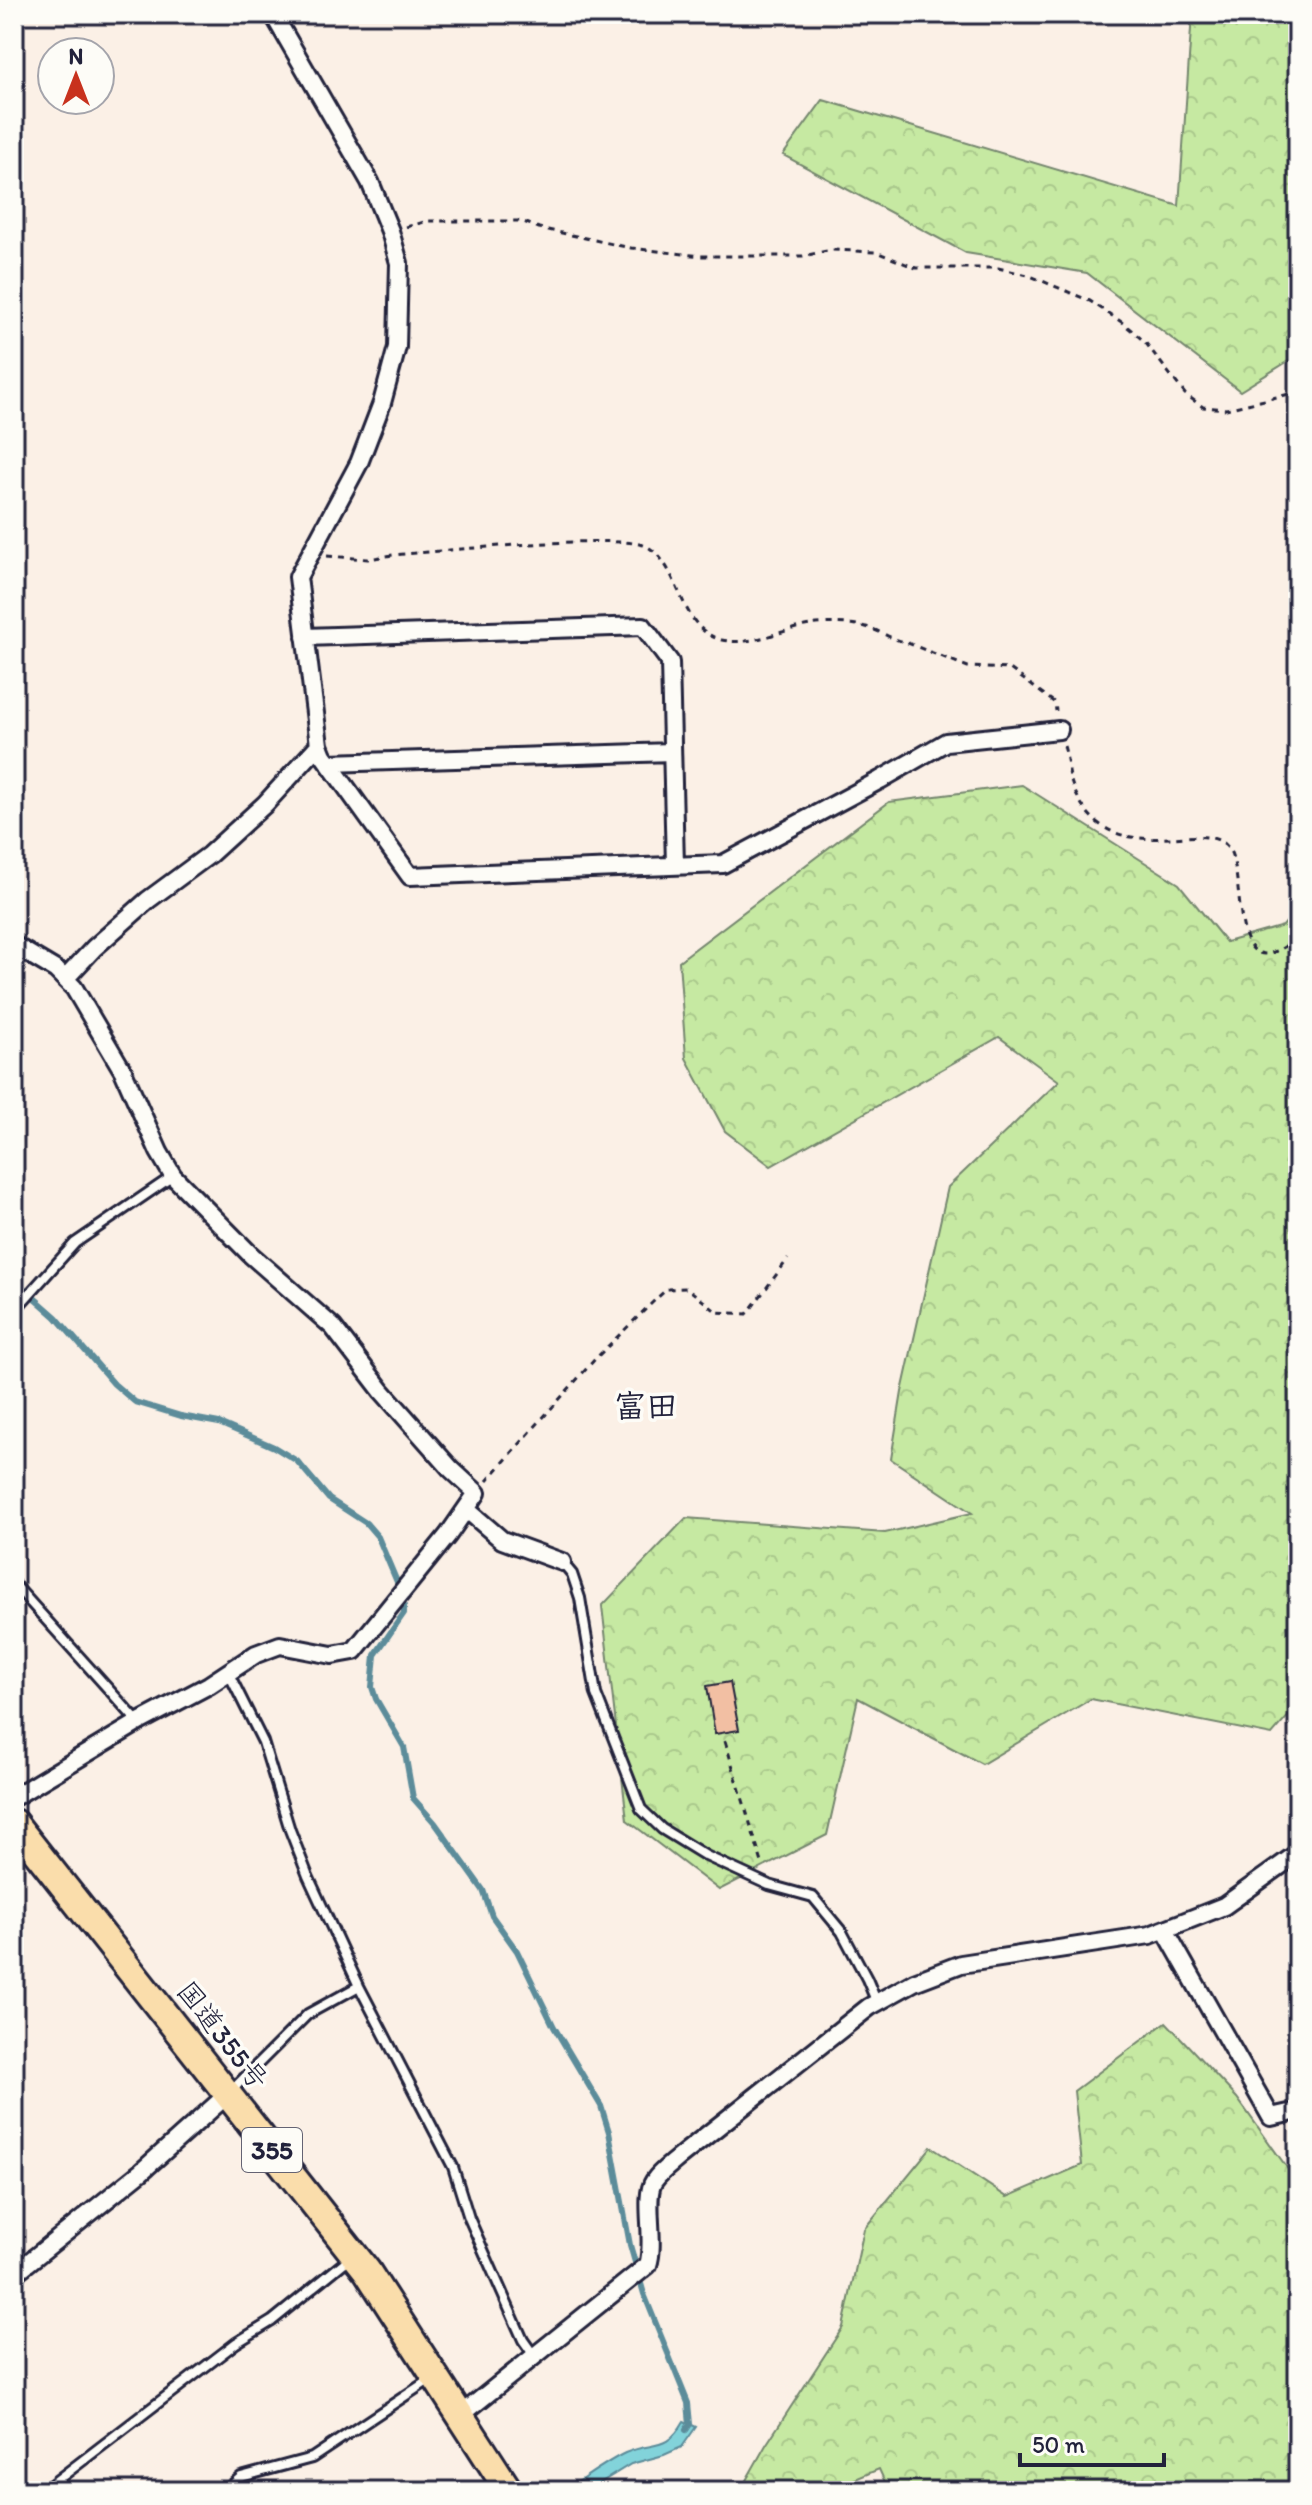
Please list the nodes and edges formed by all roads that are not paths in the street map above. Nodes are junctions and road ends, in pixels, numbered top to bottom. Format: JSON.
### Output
{"nodes":[{"id":1,"x":273,"y":14,"type":"edge"},
{"id":2,"x":305,"y":637,"type":"junction"},
{"id":3,"x":1059,"y":730,"type":"road end"},
{"id":4,"x":319,"y":745,"type":"junction"},
{"id":5,"x":672,"y":752,"type":"junction"},
{"id":6,"x":329,"y":763,"type":"junction"},
{"id":7,"x":675,"y":865,"type":"junction"},
{"id":8,"x":14,"y":945,"type":"edge"},
{"id":9,"x":65,"y":979,"type":"junction"},
{"id":10,"x":173,"y":1176,"type":"junction"},
{"id":11,"x":17,"y":1307,"type":"edge"},
{"id":12,"x":466,"y":1509,"type":"junction"},
{"id":13,"x":562,"y":1562,"type":"joint"},
{"id":14,"x":14,"y":1584,"type":"edge"},
{"id":15,"x":227,"y":1671,"type":"junction"},
{"id":16,"x":139,"y":1722,"type":"junction"},
{"id":17,"x":14,"y":1797,"type":"edge"},
{"id":18,"x":14,"y":1823,"type":"edge"},
{"id":19,"x":1298,"y":1853,"type":"edge"},
{"id":20,"x":1165,"y":1930,"type":"junction"},
{"id":21,"x":359,"y":1986,"type":"junction"},
{"id":22,"x":877,"y":2003,"type":"junction"},
{"id":23,"x":228,"y":2094,"type":"junction"},
{"id":24,"x":1298,"y":2111,"type":"edge"},
{"id":25,"x":354,"y":2254,"type":"junction"},
{"id":26,"x":14,"y":2274,"type":"edge"},
{"id":27,"x":535,"y":2357,"type":"junction"},
{"id":28,"x":436,"y":2376,"type":"junction"},
{"id":29,"x":461,"y":2415,"type":"junction"},
{"id":30,"x":43,"y":2491,"type":"edge"},
{"id":31,"x":225,"y":2491,"type":"edge"},
{"id":32,"x":509,"y":2491,"type":"edge"}],
"edges":[{"from":1,"to":2,"type":"street"},
{"from":2,"to":4,"type":"street"},
{"from":2,"to":5,"type":"street"},
{"from":3,"to":7,"type":"street"},
{"from":4,"to":6,"type":"street"},
{"from":4,"to":9,"type":"street"},
{"from":5,"to":6,"type":"street"},
{"from":5,"to":7,"type":"street"},
{"from":6,"to":7,"type":"street"},
{"from":8,"to":9,"type":"street"},
{"from":9,"to":10,"type":"street"},
{"from":10,"to":11,"type":"lane"},
{"from":10,"to":12,"type":"street"},
{"from":12,"to":13,"type":"street"},
{"from":12,"to":15,"type":"street"},
{"from":13,"to":22,"type":"lane"},
{"from":14,"to":16,"type":"lane"},
{"from":15,"to":16,"type":"street"},
{"from":15,"to":21,"type":"lane"},
{"from":16,"to":17,"type":"street"},
{"from":18,"to":23,"type":"highway","name":"国道355号","number":"355"},
{"from":19,"to":20,"type":"street"},
{"from":20,"to":22,"type":"street"},
{"from":20,"to":24,"type":"street"},
{"from":21,"to":23,"type":"lane"},
{"from":21,"to":27,"type":"lane"},
{"from":22,"to":27,"type":"street"},
{"from":23,"to":25,"type":"highway","name":"国道355号","number":"355"},
{"from":23,"to":26,"type":"street"},
{"from":25,"to":28,"type":"highway","name":"国道355号","number":"355"},
{"from":25,"to":30,"type":"lane"},
{"from":27,"to":29,"type":"street"},
{"from":28,"to":29,"type":"highway","name":"国道355号","number":"355"},
{"from":28,"to":31,"type":"lane"},
{"from":29,"to":32,"type":"highway","name":"国道355号","number":"355"}]}
